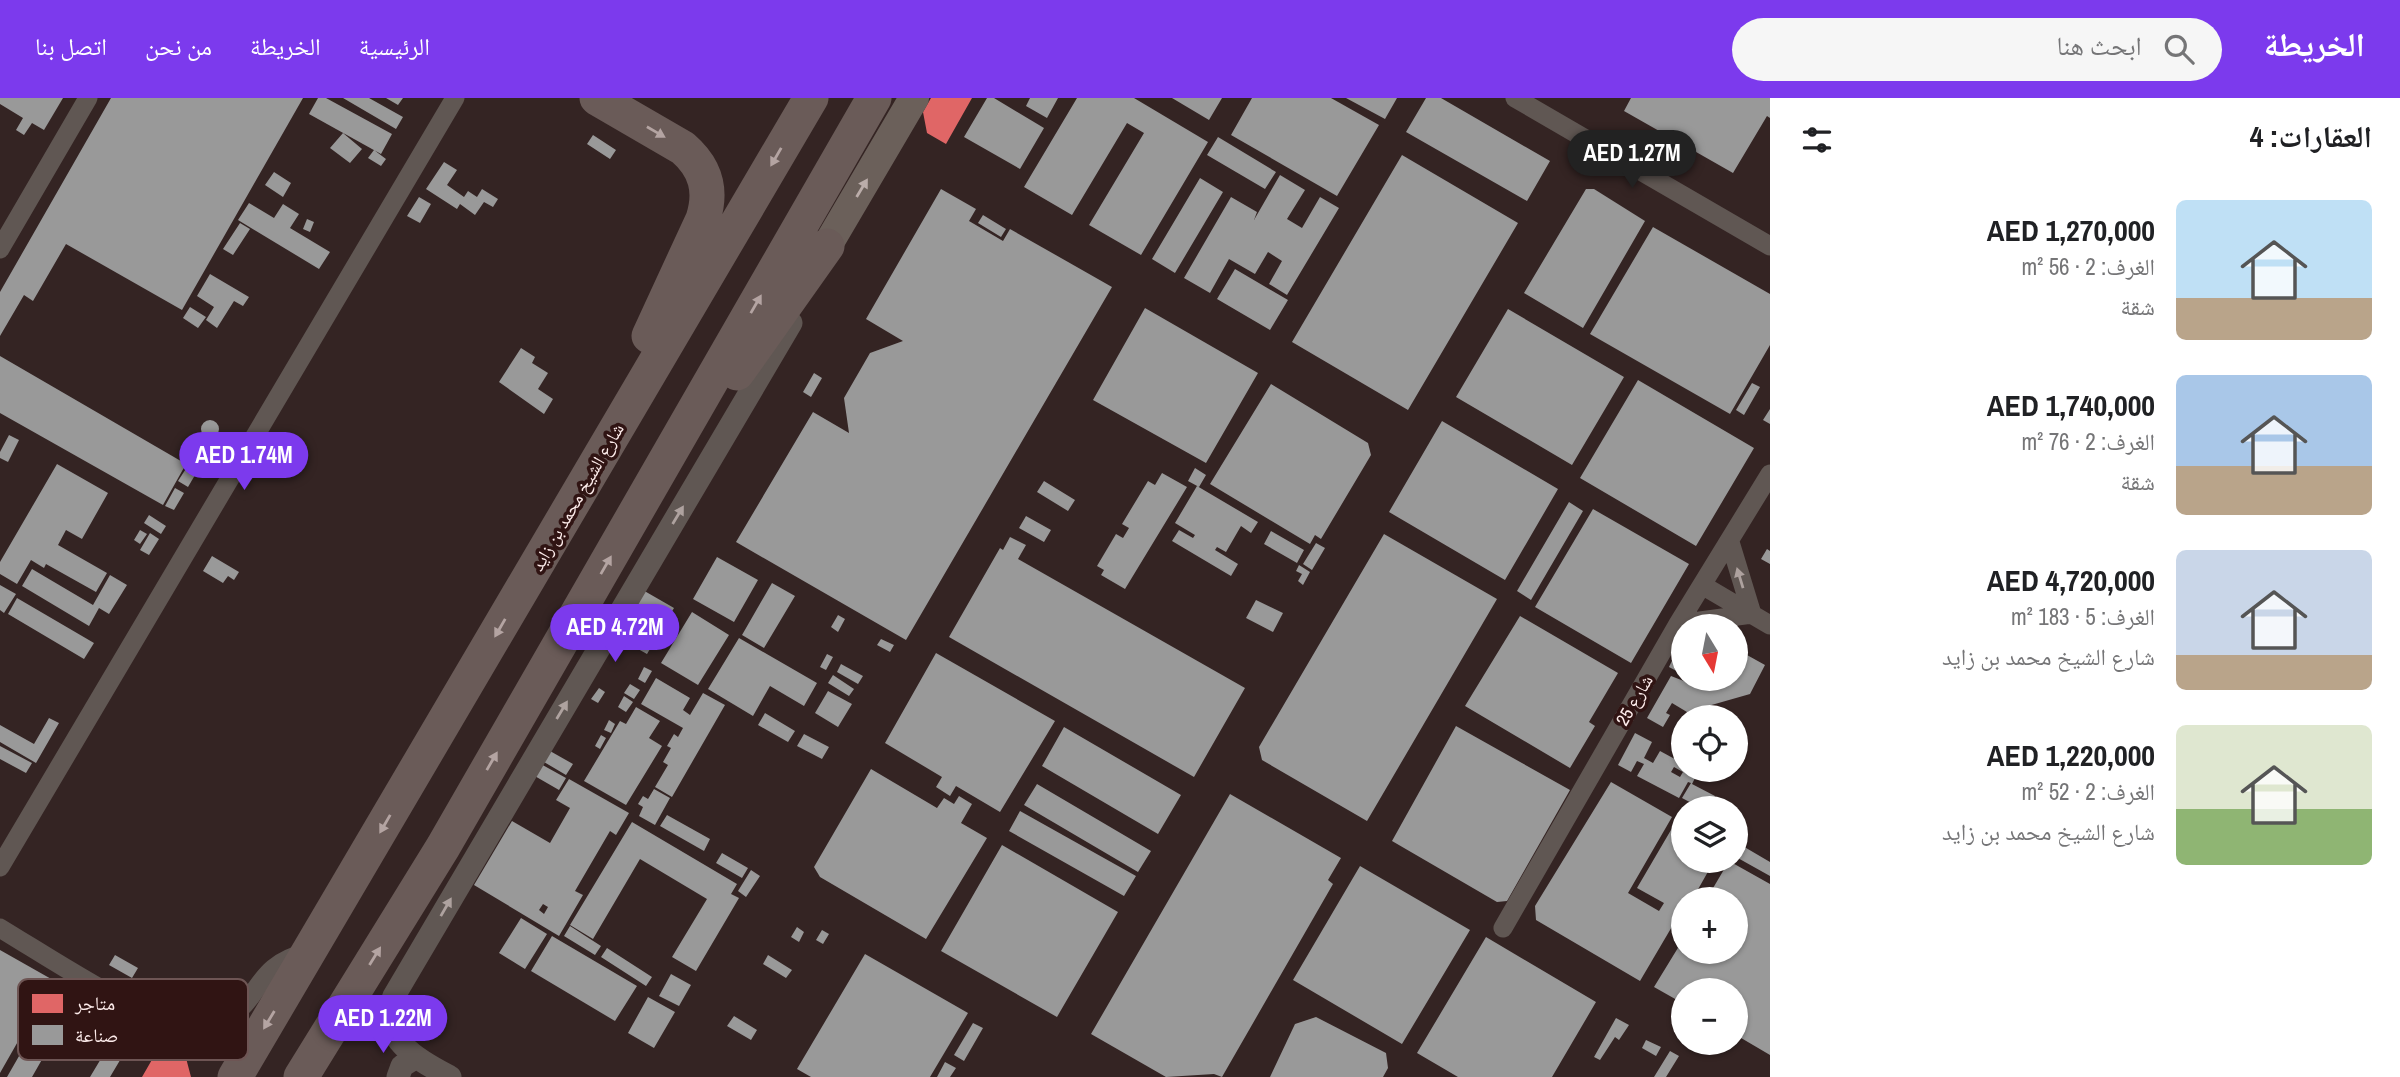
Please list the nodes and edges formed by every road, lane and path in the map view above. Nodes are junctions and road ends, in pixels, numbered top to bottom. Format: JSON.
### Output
{"nodes":[{"id":1,"x":88,"y":98,"type":"edge"},
{"id":2,"x":455,"y":98,"type":"edge"},
{"id":3,"x":597,"y":98,"type":"edge"},
{"id":4,"x":811,"y":98,"type":"edge"},
{"id":5,"x":874,"y":98,"type":"edge"},
{"id":6,"x":914,"y":98,"type":"edge"},
{"id":7,"x":1515,"y":98,"type":"edge"},
{"id":8,"x":827,"y":246,"type":"junction"},
{"id":9,"x":1770,"y":246,"type":"edge"},
{"id":10,"x":0,"y":249,"type":"edge"},
{"id":11,"x":638,"y":392,"type":"junction"},
{"id":12,"x":692,"y":417,"type":"junction"},
{"id":13,"x":1770,"y":474,"type":"edge"},
{"id":14,"x":1730,"y":542,"type":"junction"},
{"id":15,"x":1702,"y":586,"type":"junction"},
{"id":16,"x":1684,"y":614,"type":"edge"},
{"id":17,"x":1752,"y":614,"type":"junction"},
{"id":18,"x":1748,"y":615,"type":"edge"},
{"id":19,"x":1770,"y":625,"type":"edge"},
{"id":20,"x":1671,"y":636,"type":"edge"},
{"id":21,"x":0,"y":867,"type":"edge"},
{"id":22,"x":0,"y":928,"type":"edge"},
{"id":23,"x":1503,"y":928,"type":"dead end"},
{"id":24,"x":311,"y":952,"type":"junction"},
{"id":25,"x":84,"y":979,"type":"edge"},
{"id":26,"x":248,"y":997,"type":"edge"},
{"id":27,"x":248,"y":1056,"type":"edge"},
{"id":28,"x":415,"y":1058,"type":"junction"},
{"id":29,"x":245,"y":1060,"type":"edge"},
{"id":30,"x":235,"y":1077,"type":"edge"},
{"id":31,"x":300,"y":1077,"type":"edge"},
{"id":32,"x":398,"y":1077,"type":"edge"},
{"id":33,"x":450,"y":1077,"type":"edge"}],
"edges":[{"from":1,"to":10,"type":"street"},
{"from":2,"to":21,"type":"street"},
{"from":3,"to":11,"type":"highway","one_way":true},
{"from":4,"to":11,"type":"highway","name":"شارع الشيخ محمد بن زايد","one_way":true},
{"from":12,"to":5,"type":"highway","one_way":true},
{"from":8,"to":6,"type":"main road","one_way":true},
{"from":7,"to":9,"type":"street"},
{"from":8,"to":12,"type":"highway"},
{"from":28,"to":8,"type":"street","one_way":true},
{"from":11,"to":24,"type":"highway","name":"شارع الشيخ محمد بن زايد","one_way":true},
{"from":31,"to":12,"type":"highway","one_way":true},
{"from":13,"to":14,"type":"street","name":"شارع 25"},
{"from":14,"to":15,"type":"street","name":"شارع 25"},
{"from":17,"to":14,"type":"street","one_way":true},
{"from":15,"to":16,"type":"street","name":"شارع 25"},
{"from":15,"to":17,"type":"street"},
{"from":17,"to":18,"type":"street"},
{"from":17,"to":19,"type":"street"},
{"from":20,"to":23,"type":"street","name":"شارع 25"},
{"from":22,"to":25,"type":"street"},
{"from":24,"to":26,"type":"street"},
{"from":24,"to":27,"type":"highway","name":"شارع الشيخ محمد بن زايد","one_way":true},
{"from":28,"to":32,"type":"street"},
{"from":28,"to":33,"type":"street"},
{"from":29,"to":30,"type":"highway","name":"شارع الشيخ محمد بن زايد","one_way":true}]}
